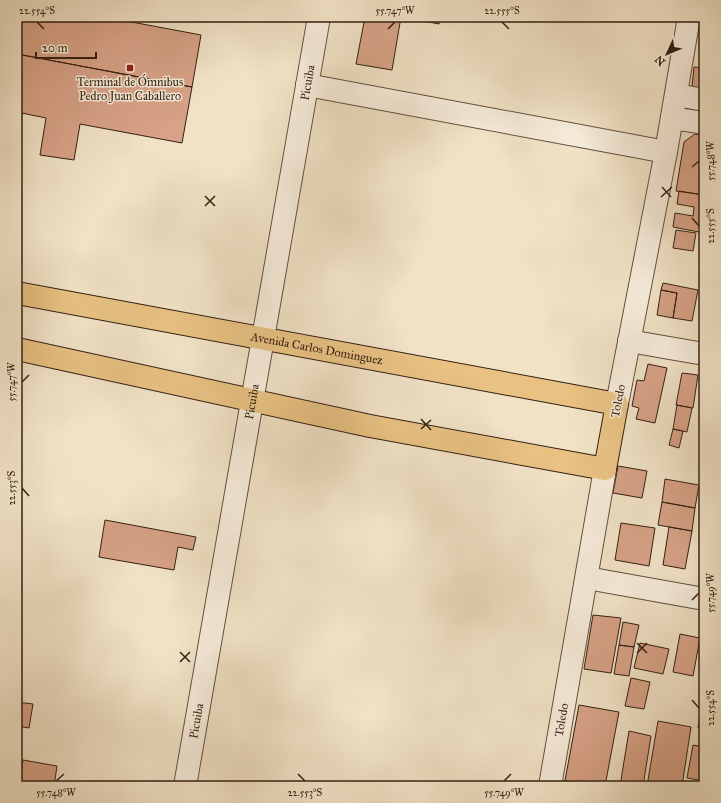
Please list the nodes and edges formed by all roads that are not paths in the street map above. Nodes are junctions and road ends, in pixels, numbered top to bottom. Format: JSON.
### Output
{"nodes":[{"id":1,"x":319,"y":17,"type":"edge"},
{"id":2,"x":689,"y":17,"type":"edge"},
{"id":3,"x":307,"y":85,"type":"junction"},
{"id":4,"x":676,"y":95,"type":"junction"},
{"id":5,"x":704,"y":100,"type":"edge"},
{"id":6,"x":672,"y":118,"type":"junction"},
{"id":7,"x":704,"y":123,"type":"edge"},
{"id":8,"x":666,"y":152,"type":"junction"},
{"id":9,"x":17,"y":293,"type":"edge"},
{"id":10,"x":264,"y":339,"type":"junction"},
{"id":11,"x":629,"y":341,"type":"junction"},
{"id":12,"x":17,"y":349,"type":"edge"},
{"id":13,"x":704,"y":354,"type":"edge"},
{"id":14,"x":253,"y":401,"type":"junction"},
{"id":15,"x":617,"y":404,"type":"junction"},
{"id":16,"x":605,"y":469,"type":"junction"},
{"id":17,"x":587,"y":578,"type":"junction"},
{"id":18,"x":704,"y":599,"type":"edge"},
{"id":19,"x":185,"y":786,"type":"edge"},
{"id":20,"x":550,"y":786,"type":"edge"}],
"edges":[{"from":1,"to":3,"type":"street","name":"Picuiba"},
{"from":2,"to":4,"type":"street","name":"Toledo"},
{"from":3,"to":8,"type":"street"},
{"from":3,"to":10,"type":"street","name":"Picuiba"},
{"from":4,"to":5,"type":"street"},
{"from":4,"to":6,"type":"street","name":"Toledo"},
{"from":6,"to":7,"type":"street"},
{"from":6,"to":8,"type":"street","name":"Toledo"},
{"from":8,"to":11,"type":"street","name":"Toledo"},
{"from":9,"to":10,"type":"main road","name":"Avenida Carlos Dominguez"},
{"from":10,"to":14,"type":"street","name":"Picuiba"},
{"from":10,"to":15,"type":"main road","name":"Avenida Carlos Dominguez"},
{"from":11,"to":13,"type":"street"},
{"from":11,"to":15,"type":"street","name":"Toledo"},
{"from":12,"to":14,"type":"main road"},
{"from":14,"to":16,"type":"main road"},
{"from":14,"to":19,"type":"street","name":"Picuiba"},
{"from":15,"to":16,"type":"main road","name":"Toledo"},
{"from":16,"to":17,"type":"street","name":"Toledo"},
{"from":17,"to":18,"type":"street"},
{"from":17,"to":20,"type":"street","name":"Toledo"}]}
